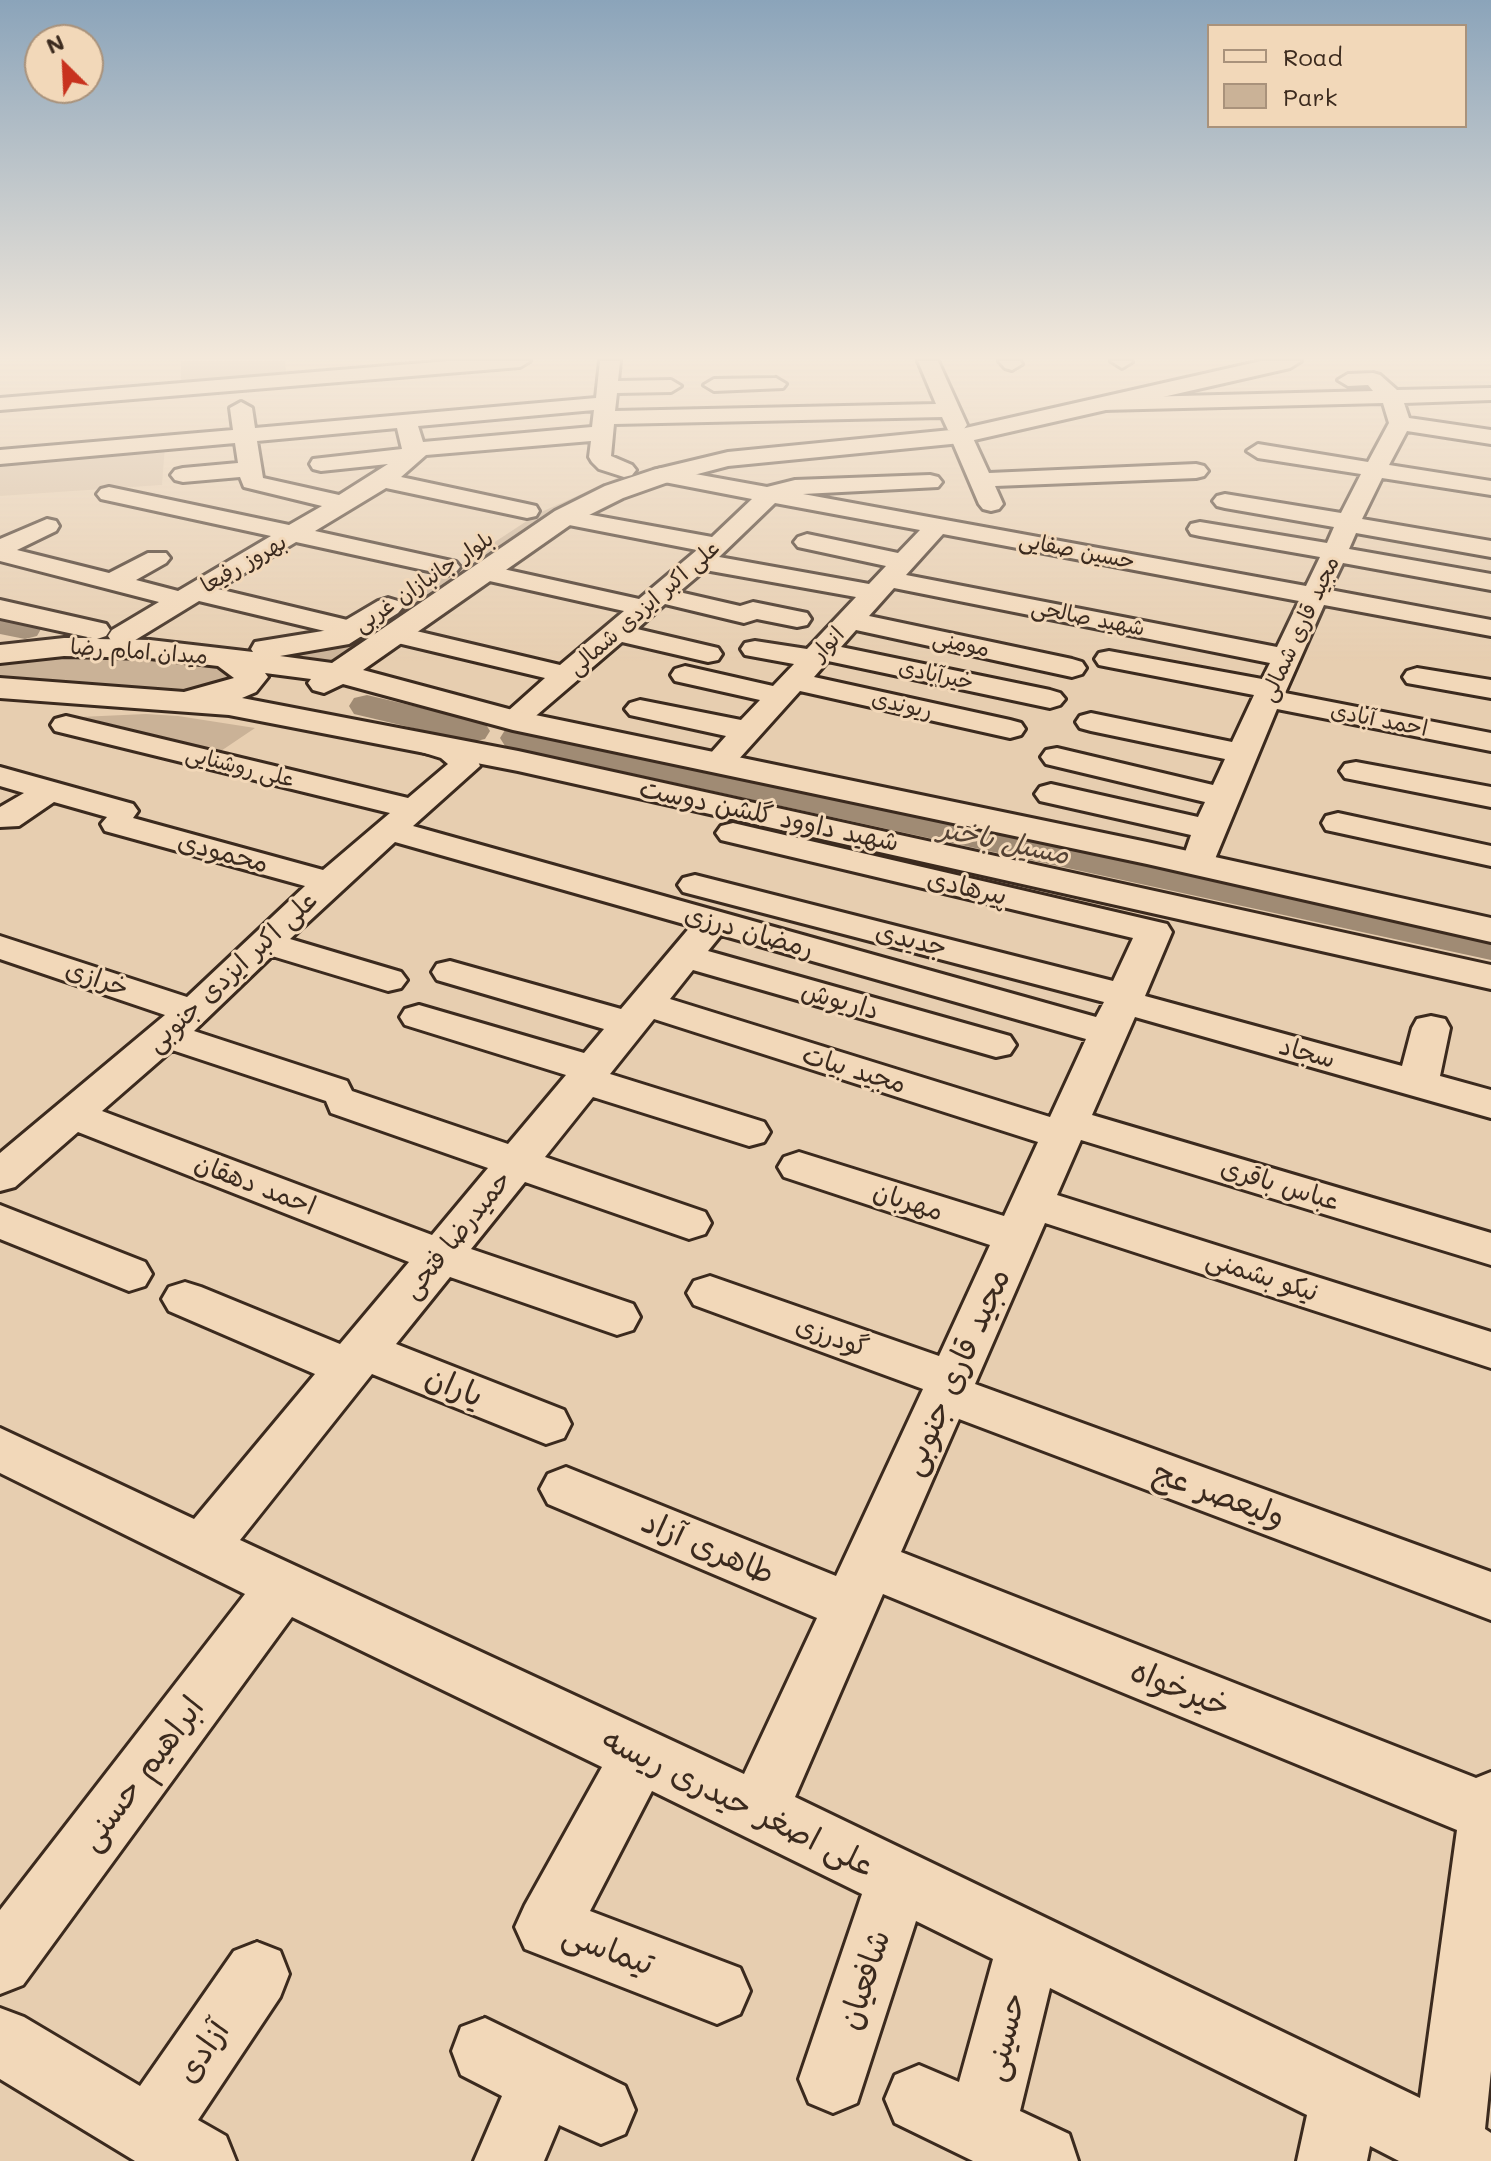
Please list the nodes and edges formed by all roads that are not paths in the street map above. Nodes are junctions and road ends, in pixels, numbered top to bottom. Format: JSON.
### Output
{"nodes":[{"id":1,"x":254,"y":462,"type":"edge"},
{"id":2,"x":338,"y":462,"type":"edge"},
{"id":3,"x":403,"y":462,"type":"edge"},
{"id":4,"x":607,"y":462,"type":"edge"},
{"id":5,"x":645,"y":462,"type":"edge"},
{"id":6,"x":713,"y":462,"type":"edge"},
{"id":7,"x":973,"y":462,"type":"edge"},
{"id":8,"x":1330,"y":462,"type":"edge"},
{"id":9,"x":1381,"y":462,"type":"edge"},
{"id":10,"x":247,"y":464,"type":"junction"},
{"id":11,"x":321,"y":464,"type":"dead end"},
{"id":12,"x":615,"y":467,"type":"junction"},
{"id":13,"x":1377,"y":469,"type":"junction"},
{"id":14,"x":1196,"y":471,"type":"dead end"},
{"id":15,"x":183,"y":475,"type":"dead end"},
{"id":16,"x":662,"y":475,"type":"junction"},
{"id":17,"x":382,"y":480,"type":"junction"},
{"id":18,"x":981,"y":480,"type":"junction"},
{"id":19,"x":930,"y":482,"type":"dead end"},
{"id":20,"x":1491,"y":488,"type":"edge"},
{"id":21,"x":1330,"y":491,"type":"dead end"},
{"id":22,"x":772,"y":493,"type":"junction"},
{"id":23,"x":109,"y":494,"type":"dead end"},
{"id":24,"x":1225,"y":501,"type":"dead end"},
{"id":25,"x":345,"y":504,"type":"junction"},
{"id":26,"x":527,"y":511,"type":"junction"},
{"id":27,"x":1354,"y":512,"type":"junction"},
{"id":28,"x":564,"y":517,"type":"junction"},
{"id":29,"x":1420,"y":518,"type":"dead end"},
{"id":30,"x":938,"y":525,"type":"junction"},
{"id":31,"x":47,"y":526,"type":"dead end"},
{"id":32,"x":1200,"y":529,"type":"dead end"},
{"id":33,"x":1491,"y":530,"type":"edge"},
{"id":34,"x":293,"y":535,"type":"junction"},
{"id":35,"x":807,"y":542,"type":"dead end"},
{"id":36,"x":1464,"y":544,"type":"junction"},
{"id":37,"x":1013,"y":547,"type":"junction"},
{"id":38,"x":1491,"y":549,"type":"edge"},
{"id":39,"x":0,"y":551,"type":"edge"},
{"id":40,"x":708,"y":553,"type":"junction"},
{"id":41,"x":1334,"y":553,"type":"junction"},
{"id":42,"x":157,"y":558,"type":"dead end"},
{"id":43,"x":447,"y":567,"type":"junction"},
{"id":44,"x":485,"y":573,"type":"junction"},
{"id":45,"x":889,"y":578,"type":"junction"},
{"id":46,"x":113,"y":582,"type":"junction"},
{"id":47,"x":1491,"y":582,"type":"edge"},
{"id":48,"x":188,"y":596,"type":"junction"},
{"id":49,"x":1317,"y":596,"type":"junction"},
{"id":50,"x":652,"y":601,"type":"junction"},
{"id":51,"x":0,"y":609,"type":"edge"},
{"id":52,"x":797,"y":619,"type":"dead end"},
{"id":53,"x":850,"y":620,"type":"junction"},
{"id":54,"x":1269,"y":627,"type":"dead end"},
{"id":55,"x":1491,"y":628,"type":"edge"},
{"id":56,"x":354,"y":630,"type":"junction"},
{"id":57,"x":616,"y":632,"type":"junction"},
{"id":58,"x":395,"y":634,"type":"junction"},
{"id":59,"x":136,"y":643,"type":"junction"},
{"id":60,"x":0,"y":644,"type":"edge"},
{"id":61,"x":1294,"y":645,"type":"junction"},
{"id":62,"x":64,"y":647,"type":"junction"},
{"id":63,"x":755,"y":649,"type":"dead end"},
{"id":64,"x":0,"y":654,"type":"edge"},
{"id":65,"x":708,"y":654,"type":"dead end"},
{"id":66,"x":219,"y":657,"type":"junction"},
{"id":67,"x":1109,"y":659,"type":"dead end"},
{"id":68,"x":1072,"y":668,"type":"dead end"},
{"id":69,"x":803,"y":672,"type":"junction"},
{"id":70,"x":341,"y":674,"type":"junction"},
{"id":71,"x":567,"y":675,"type":"junction"},
{"id":72,"x":685,"y":675,"type":"dead end"},
{"id":73,"x":1417,"y":677,"type":"dead end"},
{"id":74,"x":0,"y":688,"type":"edge"},
{"id":75,"x":1136,"y":688,"type":"dead end"},
{"id":76,"x":1491,"y":689,"type":"edge"},
{"id":77,"x":423,"y":694,"type":"junction"},
{"id":78,"x":1050,"y":699,"type":"dead end"},
{"id":79,"x":1266,"y":700,"type":"junction"},
{"id":80,"x":147,"y":701,"type":"junction"},
{"id":81,"x":184,"y":702,"type":"junction"},
{"id":82,"x":229,"y":705,"type":"junction"},
{"id":83,"x":640,"y":709,"type":"dead end"},
{"id":84,"x":0,"y":712,"type":"edge"},
{"id":85,"x":528,"y":722,"type":"junction"},
{"id":86,"x":1091,"y":722,"type":"dead end"},
{"id":87,"x":66,"y":725,"type":"dead end"},
{"id":88,"x":1010,"y":729,"type":"dead end"},
{"id":89,"x":748,"y":731,"type":"junction"},
{"id":90,"x":1491,"y":742,"type":"edge"},
{"id":91,"x":423,"y":743,"type":"junction"},
{"id":92,"x":1242,"y":753,"type":"junction"},
{"id":93,"x":1057,"y":757,"type":"dead end"},
{"id":94,"x":518,"y":761,"type":"junction"},
{"id":95,"x":718,"y":763,"type":"junction"},
{"id":96,"x":1356,"y":771,"type":"dead end"},
{"id":97,"x":0,"y":776,"type":"edge"},
{"id":98,"x":50,"y":790,"type":"junction"},
{"id":99,"x":1051,"y":794,"type":"dead end"},
{"id":100,"x":1225,"y":797,"type":"junction"},
{"id":101,"x":1491,"y":797,"type":"edge"},
{"id":102,"x":402,"y":820,"type":"junction"},
{"id":103,"x":14,"y":822,"type":"edge"},
{"id":104,"x":1338,"y":823,"type":"dead end"},
{"id":105,"x":1209,"y":829,"type":"junction"},
{"id":106,"x":733,"y":833,"type":"dead end"},
{"id":107,"x":1491,"y":856,"type":"edge"},
{"id":108,"x":1198,"y":864,"type":"junction"},
{"id":109,"x":329,"y":882,"type":"junction"},
{"id":110,"x":1111,"y":891,"type":"junction"},
{"id":111,"x":704,"y":903,"type":"junction"},
{"id":112,"x":1491,"y":930,"type":"edge"},
{"id":113,"x":1154,"y":932,"type":"junction"},
{"id":114,"x":266,"y":943,"type":"junction"},
{"id":115,"x":1,"y":947,"type":"edge"},
{"id":116,"x":685,"y":956,"type":"junction"},
{"id":117,"x":450,"y":972,"type":"dead end"},
{"id":118,"x":1491,"y":977,"type":"edge"},
{"id":119,"x":388,"y":980,"type":"dead end"},
{"id":120,"x":952,"y":989,"type":"junction"},
{"id":121,"x":1120,"y":1010,"type":"junction"},
{"id":122,"x":638,"y":1014,"type":"junction"},
{"id":123,"x":419,"y":1017,"type":"dead end"},
{"id":124,"x":180,"y":1024,"type":"junction"},
{"id":125,"x":933,"y":1027,"type":"junction"},
{"id":126,"x":1431,"y":1028,"type":"dead end"},
{"id":127,"x":996,"y":1045,"type":"dead end"},
{"id":128,"x":588,"y":1075,"type":"junction"},
{"id":129,"x":1418,"y":1084,"type":"junction"},
{"id":130,"x":1491,"y":1104,"type":"edge"},
{"id":131,"x":70,"y":1114,"type":"junction"},
{"id":132,"x":1066,"y":1128,"type":"junction"},
{"id":133,"x":749,"y":1132,"type":"dead end"},
{"id":134,"x":517,"y":1162,"type":"junction"},
{"id":135,"x":5,"y":1165,"type":"edge"},
{"id":136,"x":799,"y":1167,"type":"dead end"},
{"id":137,"x":1025,"y":1220,"type":"junction"},
{"id":138,"x":0,"y":1221,"type":"edge"},
{"id":139,"x":689,"y":1223,"type":"dead end"},
{"id":140,"x":1491,"y":1249,"type":"edge"},
{"id":141,"x":440,"y":1256,"type":"junction"},
{"id":142,"x":129,"y":1274,"type":"dead end"},
{"id":143,"x":710,"y":1293,"type":"dead end"},
{"id":144,"x":185,"y":1299,"type":"dead end"},
{"id":145,"x":617,"y":1317,"type":"dead end"},
{"id":146,"x":1491,"y":1350,"type":"edge"},
{"id":147,"x":356,"y":1360,"type":"junction"},
{"id":148,"x":950,"y":1387,"type":"junction"},
{"id":149,"x":546,"y":1424,"type":"dead end"},
{"id":150,"x":0,"y":1449,"type":"edge"},
{"id":151,"x":566,"y":1489,"type":"dead end"},
{"id":152,"x":202,"y":1548,"type":"junction"},
{"id":153,"x":284,"y":1585,"type":"junction"},
{"id":154,"x":860,"y":1586,"type":"junction"},
{"id":155,"x":1491,"y":1596,"type":"edge"},
{"id":156,"x":640,"y":1755,"type":"junction"},
{"id":157,"x":1491,"y":1810,"type":"edge"},
{"id":158,"x":758,"y":1811,"type":"junction"},
{"id":159,"x":898,"y":1880,"type":"junction"},
{"id":160,"x":1029,"y":1944,"type":"junction"},
{"id":161,"x":0,"y":1962,"type":"edge"},
{"id":162,"x":257,"y":1974,"type":"dead end"},
{"id":163,"x":717,"y":1991,"type":"dead end"},
{"id":164,"x":0,"y":2041,"type":"edge"},
{"id":165,"x":833,"y":2079,"type":"dead end"},
{"id":166,"x":919,"y":2099,"type":"dead end"},
{"id":167,"x":601,"y":2110,"type":"dead end"},
{"id":168,"x":981,"y":2129,"type":"junction"},
{"id":169,"x":1338,"y":2130,"type":"edge"},
{"id":170,"x":175,"y":2146,"type":"edge"},
{"id":171,"x":1455,"y":2157,"type":"edge"},
{"id":172,"x":1044,"y":2159,"type":"dead end"},
{"id":173,"x":509,"y":2161,"type":"edge"}],
"edges":[{"from":1,"to":10,"type":"street"},
{"from":2,"to":11,"type":"street"},
{"from":3,"to":17,"type":"street","name":"بهروز رفیعا"},
{"from":4,"to":12,"type":"street"},
{"from":5,"to":12,"type":"main road","name":"بلوار جانبازان غربی"},
{"from":6,"to":16,"type":"main road","name":"بلوار جانبازان غربی"},
{"from":7,"to":18,"type":"street"},
{"from":8,"to":13,"type":"street"},
{"from":9,"to":13,"type":"street","name":"مجید قاری شمالی"},
{"from":10,"to":15,"type":"street"},
{"from":10,"to":25,"type":"street"},
{"from":12,"to":16,"type":"main road"},
{"from":12,"to":26,"type":"main road","name":"بلوار جانبازان غربی"},
{"from":13,"to":20,"type":"street"},
{"from":13,"to":27,"type":"street","name":"مجید قاری شمالی"},
{"from":14,"to":18,"type":"street"},
{"from":16,"to":22,"type":"street","name":"حسین صفایی"},
{"from":16,"to":28,"type":"main road","name":"بلوار جانبازان غربی"},
{"from":17,"to":25,"type":"street","name":"بهروز رفیعا"},
{"from":17,"to":26,"type":"street"},
{"from":18,"to":37,"type":"street"},
{"from":19,"to":22,"type":"street"},
{"from":21,"to":27,"type":"street"},
{"from":22,"to":30,"type":"street","name":"حسین صفایی"},
{"from":22,"to":40,"type":"street","name":"علی اکبر ایزدی شمالی"},
{"from":23,"to":34,"type":"street"},
{"from":24,"to":27,"type":"street"},
{"from":25,"to":34,"type":"street","name":"بهروز رفیعا"},
{"from":26,"to":43,"type":"main road","name":"بلوار جانبازان غربی"},
{"from":27,"to":29,"type":"street"},
{"from":27,"to":36,"type":"street"},
{"from":27,"to":41,"type":"street","name":"مجید قاری شمالی"},
{"from":28,"to":40,"type":"street"},
{"from":28,"to":44,"type":"main road","name":"بلوار جانبازان غربی"},
{"from":30,"to":37,"type":"street","name":"حسین صفایی"},
{"from":30,"to":45,"type":"street","name":"انوار"},
{"from":31,"to":39,"type":"street"},
{"from":32,"to":41,"type":"street"},
{"from":33,"to":36,"type":"street"},
{"from":34,"to":43,"type":"street"},
{"from":34,"to":48,"type":"street","name":"بهروز رفیعا"},
{"from":35,"to":45,"type":"street"},
{"from":36,"to":38,"type":"street"},
{"from":37,"to":49,"type":"street","name":"حسین صفایی"},
{"from":39,"to":46,"type":"street"},
{"from":40,"to":45,"type":"street"},
{"from":40,"to":50,"type":"street","name":"علی اکبر ایزدی شمالی"},
{"from":41,"to":47,"type":"street"},
{"from":41,"to":49,"type":"street","name":"مجید قاری شمالی"},
{"from":42,"to":46,"type":"street"},
{"from":43,"to":56,"type":"main road","name":"بلوار جانبازان غربی"},
{"from":44,"to":50,"type":"street"},
{"from":44,"to":58,"type":"main road","name":"بلوار جانبازان غربی"},
{"from":45,"to":53,"type":"street","name":"انوار"},
{"from":45,"to":61,"type":"street","name":"شهید صالحی"},
{"from":46,"to":48,"type":"street"},
{"from":48,"to":56,"type":"street"},
{"from":48,"to":59,"type":"street","name":"بهروز رفیعا"},
{"from":49,"to":55,"type":"street","name":"حسین صفایی"},
{"from":49,"to":61,"type":"street","name":"مجید قاری شمالی"},
{"from":50,"to":52,"type":"street"},
{"from":50,"to":57,"type":"street","name":"علی اکبر ایزدی شمالی"},
{"from":51,"to":59,"type":"main road"},
{"from":53,"to":68,"type":"street","name":"مومنی"},
{"from":53,"to":69,"type":"street","name":"انوار"},
{"from":54,"to":61,"type":"street"},
{"from":56,"to":66,"type":"main road","name":"بلوار جانبازان غربی"},
{"from":57,"to":65,"type":"street"},
{"from":57,"to":71,"type":"street","name":"علی اکبر ایزدی شمالی"},
{"from":58,"to":70,"type":"main road","name":"بلوار جانبازان غربی"},
{"from":58,"to":71,"type":"street"},
{"from":58,"to":77,"type":"main road"},
{"from":59,"to":62,"type":"main road","name":"میدان امام رضا"},
{"from":59,"to":66,"type":"main road","name":"میدان امام رضا"},
{"from":60,"to":62,"type":"main road"},
{"from":61,"to":79,"type":"street","name":"مجید قاری شمالی"},
{"from":62,"to":64,"type":"main road","name":"میدان امام رضا"},
{"from":63,"to":69,"type":"street"},
{"from":66,"to":70,"type":"main road","name":"شهید داوود گلشن دوست"},
{"from":66,"to":81,"type":"main road","name":"میدان امام رضا"},
{"from":67,"to":79,"type":"street"},
{"from":69,"to":72,"type":"street"},
{"from":69,"to":78,"type":"street","name":"خیرآبادی"},
{"from":69,"to":88,"type":"street","name":"ریوندی"},
{"from":69,"to":89,"type":"street","name":"انوار"},
{"from":70,"to":77,"type":"main road","name":"شهید داوود گلشن دوست"},
{"from":70,"to":82,"type":"main road","name":"بلوار جانبازان غربی"},
{"from":71,"to":85,"type":"street","name":"علی اکبر ایزدی شمالی"},
{"from":73,"to":76,"type":"street"},
{"from":74,"to":80,"type":"main road","name":"میدان امام رضا"},
{"from":75,"to":79,"type":"street"},
{"from":77,"to":85,"type":"main road","name":"شهید داوود گلشن دوست"},
{"from":79,"to":90,"type":"street","name":"احمد آبادی"},
{"from":79,"to":92,"type":"street","name":"مجید قاری شمالی"},
{"from":80,"to":81,"type":"main road","name":"میدان امام رضا"},
{"from":80,"to":84,"type":"main road"},
{"from":81,"to":82,"type":"main road","name":"شهید داوود گلشن دوست"},
{"from":82,"to":91,"type":"main road","name":"شهید داوود گلشن دوست"},
{"from":83,"to":89,"type":"street"},
{"from":85,"to":94,"type":"main road"},
{"from":85,"to":95,"type":"main road","name":"شهید داوود گلشن دوست"},
{"from":86,"to":92,"type":"street"},
{"from":87,"to":102,"type":"street","name":"علی روشنایی"},
{"from":89,"to":95,"type":"street","name":"انوار"},
{"from":91,"to":94,"type":"main road","name":"شهید داوود گلشن دوست"},
{"from":91,"to":102,"type":"street","name":"علی اکبر ایزدی جنوبی"},
{"from":92,"to":100,"type":"street","name":"مجید قاری شمالی"},
{"from":93,"to":100,"type":"street"},
{"from":94,"to":110,"type":"main road","name":"شهید داوود گلشن دوست"},
{"from":95,"to":108,"type":"main road","name":"شهید داوود گلشن دوست"},
{"from":96,"to":101,"type":"street"},
{"from":97,"to":98,"type":"street","name":"محمودی"},
{"from":98,"to":103,"type":"street"},
{"from":98,"to":109,"type":"street","name":"محمودی"},
{"from":99,"to":105,"type":"street"},
{"from":100,"to":105,"type":"street","name":"مجید قاری شمالی"},
{"from":102,"to":109,"type":"street","name":"علی اکبر ایزدی جنوبی"},
{"from":102,"to":111,"type":"street","name":"رمضان درزی"},
{"from":104,"to":107,"type":"street"},
{"from":105,"to":108,"type":"street","name":"مجید قاری شمالی"},
{"from":106,"to":113,"type":"street","name":"پیرهادی"},
{"from":108,"to":112,"type":"main road","name":"شهید داوود گلشن دوست"},
{"from":109,"to":114,"type":"street","name":"علی اکبر ایزدی جنوبی"},
{"from":110,"to":113,"type":"street"},
{"from":110,"to":118,"type":"main road","name":"شهید داوود گلشن دوست"},
{"from":111,"to":116,"type":"street","name":"حمیدرضا فتحی"},
{"from":111,"to":120,"type":"street","name":"رمضان درزی"},
{"from":111,"to":121,"type":"street","name":"جدیدی"},
{"from":113,"to":121,"type":"street","name":"مجید قاری جنوبی"},
{"from":114,"to":119,"type":"street"},
{"from":114,"to":124,"type":"street","name":"علی اکبر ایزدی جنوبی"},
{"from":115,"to":124,"type":"street","name":"خرازی"},
{"from":116,"to":122,"type":"street","name":"حمیدرضا فتحی"},
{"from":116,"to":125,"type":"street","name":"داریوش"},
{"from":117,"to":122,"type":"street","name":"مجید بیات"},
{"from":120,"to":121,"type":"street","name":"رمضان درزی"},
{"from":120,"to":125,"type":"street"},
{"from":121,"to":129,"type":"street","name":"سجاد"},
{"from":121,"to":132,"type":"street","name":"مجید قاری جنوبی"},
{"from":122,"to":128,"type":"street","name":"حمیدرضا فتحی"},
{"from":122,"to":132,"type":"street","name":"مجید بیات"},
{"from":123,"to":128,"type":"street"},
{"from":124,"to":131,"type":"street","name":"علی اکبر ایزدی جنوبی"},
{"from":124,"to":134,"type":"street","name":"خرازی"},
{"from":125,"to":127,"type":"street","name":"داریوش"},
{"from":126,"to":129,"type":"street"},
{"from":128,"to":133,"type":"street"},
{"from":128,"to":134,"type":"street","name":"حمیدرضا فتحی"},
{"from":129,"to":130,"type":"street","name":"سجاد"},
{"from":131,"to":135,"type":"street","name":"علی اکبر ایزدی جنوبی"},
{"from":131,"to":141,"type":"street","name":"احمد دهقان"},
{"from":132,"to":137,"type":"street","name":"مجید قاری جنوبی"},
{"from":132,"to":140,"type":"street","name":"عباس باقری"},
{"from":134,"to":139,"type":"street","name":"خرازی"},
{"from":134,"to":141,"type":"street","name":"حمیدرضا فتحی"},
{"from":136,"to":137,"type":"street","name":"مهربان"},
{"from":137,"to":146,"type":"street","name":"نیکو بشمنی"},
{"from":137,"to":148,"type":"street","name":"مجید قاری جنوبی"},
{"from":138,"to":142,"type":"street"},
{"from":141,"to":145,"type":"street","name":"احمد دهقان"},
{"from":141,"to":147,"type":"street","name":"حمیدرضا فتحی"},
{"from":143,"to":148,"type":"street","name":"گودرزی"},
{"from":144,"to":147,"type":"street","name":"یاران"},
{"from":147,"to":149,"type":"street","name":"یاران"},
{"from":147,"to":152,"type":"street","name":"حمیدرضا فتحی"},
{"from":148,"to":154,"type":"street","name":"مجید قاری جنوبی"},
{"from":148,"to":155,"type":"street","name":"ولیعصر عج"},
{"from":150,"to":152,"type":"street","name":"علی اصغر حیدری ریسه"},
{"from":151,"to":154,"type":"street","name":"طاهری آزاد"},
{"from":152,"to":153,"type":"street","name":"علی اصغر حیدری ریسه"},
{"from":153,"to":156,"type":"street","name":"علی اصغر حیدری ریسه"},
{"from":153,"to":161,"type":"street","name":"ابراهیم حسنی"},
{"from":154,"to":157,"type":"street","name":"خیرخواه"},
{"from":154,"to":158,"type":"street","name":"مجید قاری جنوبی"},
{"from":156,"to":158,"type":"street","name":"علی اصغر حیدری ریسه"},
{"from":156,"to":163,"type":"street","name":"تیماسی"},
{"from":157,"to":171,"type":"street"},
{"from":158,"to":159,"type":"street","name":"علی اصغر حیدری ریسه"},
{"from":159,"to":160,"type":"street","name":"علی اصغر حیدری ریسه"},
{"from":159,"to":165,"type":"street","name":"شافعیان"},
{"from":160,"to":168,"type":"street","name":"حسینی"},
{"from":160,"to":169,"type":"street","name":"علی اصغر حیدری ریسه"},
{"from":162,"to":170,"type":"street","name":"آزادی"},
{"from":164,"to":170,"type":"street"},
{"from":166,"to":168,"type":"street"},
{"from":167,"to":173,"type":"street"},
{"from":168,"to":172,"type":"street"},
{"from":169,"to":171,"type":"street","name":"علی اصغر حیدری ریسه"}]}
